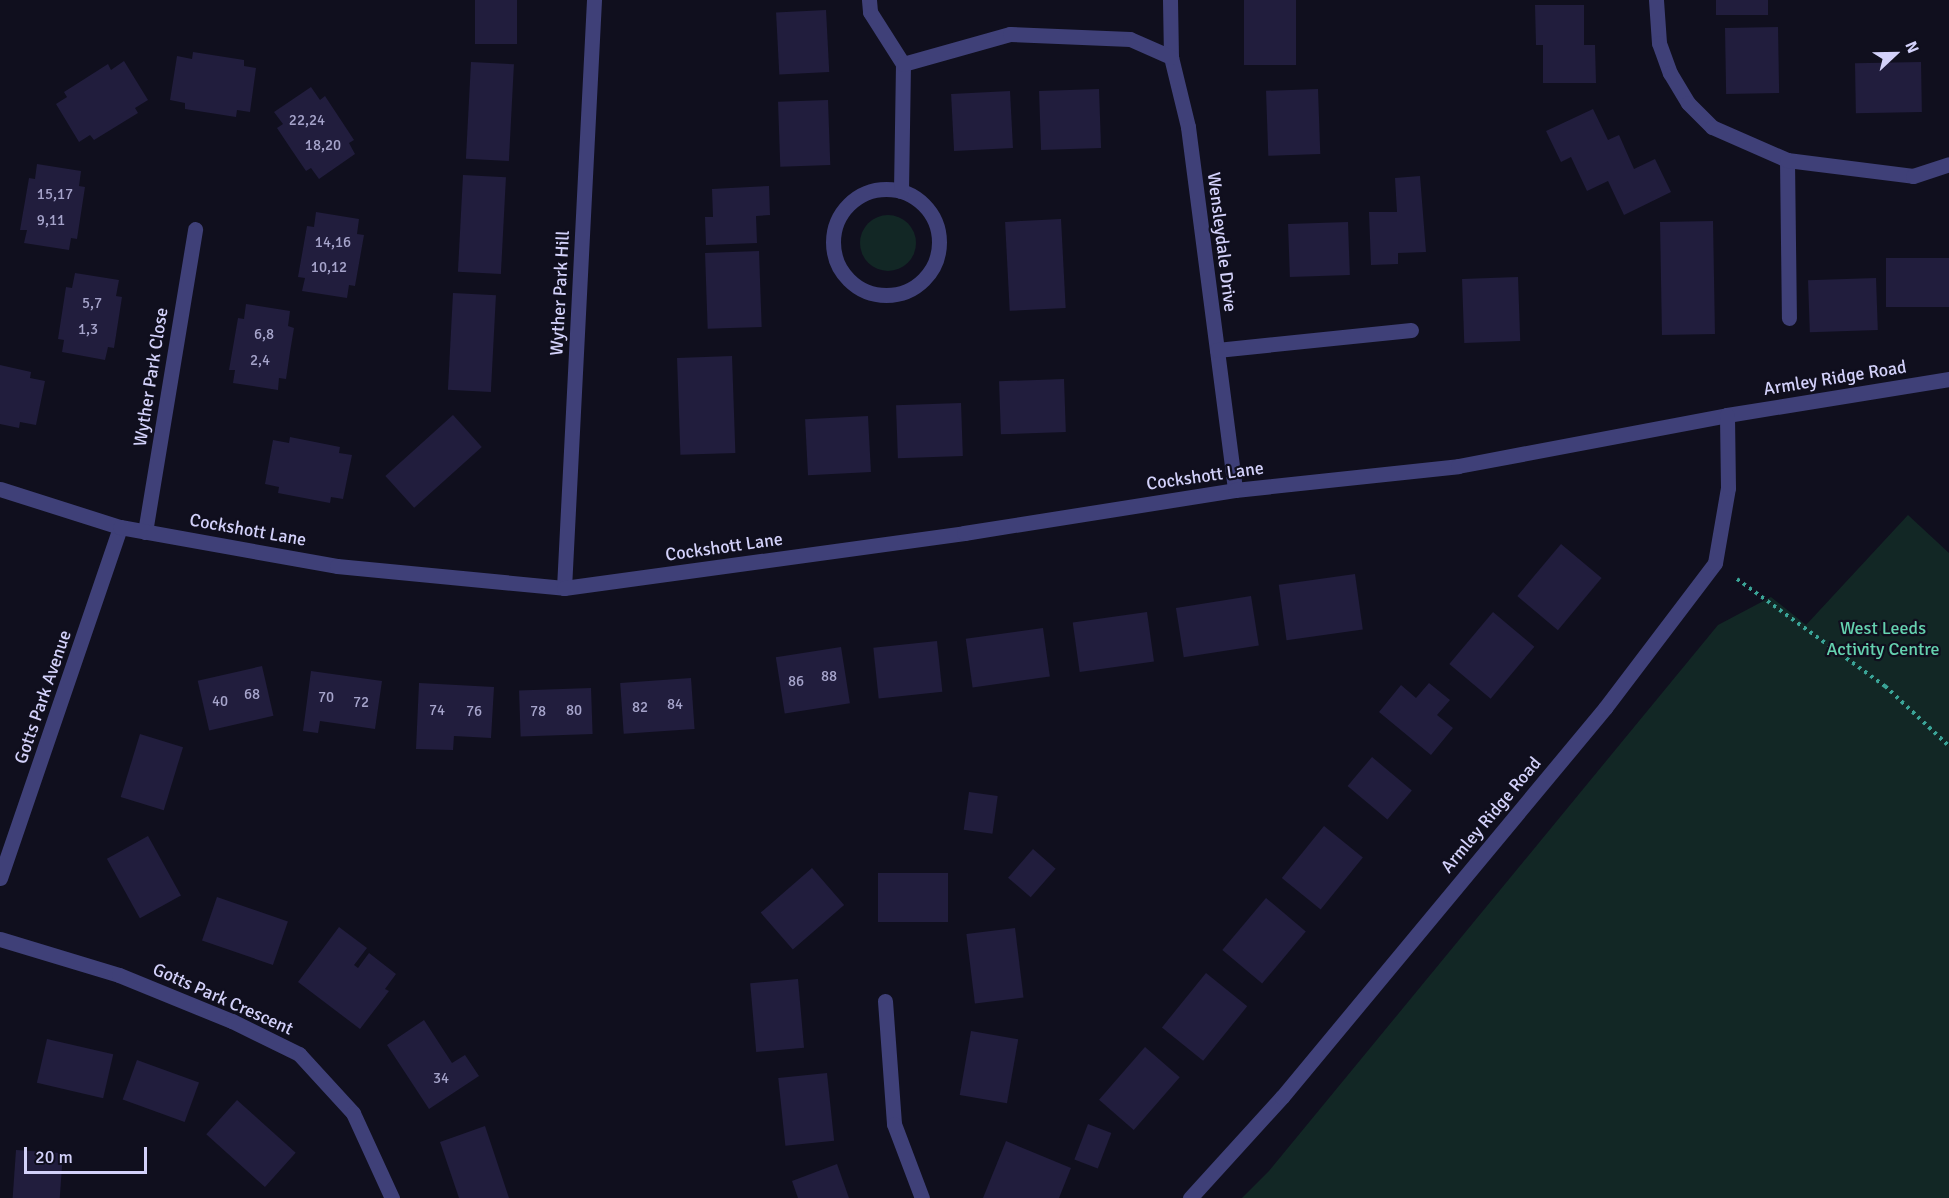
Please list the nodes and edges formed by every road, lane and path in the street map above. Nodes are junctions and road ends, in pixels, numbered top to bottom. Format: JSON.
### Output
{"nodes":[{"id":1,"x":594,"y":0,"type":"edge"},
{"id":2,"x":869,"y":0,"type":"edge"},
{"id":3,"x":1170,"y":0,"type":"edge"},
{"id":4,"x":1656,"y":0,"type":"edge"},
{"id":5,"x":1171,"y":57,"type":"junction"},
{"id":6,"x":903,"y":64,"type":"junction"},
{"id":7,"x":1787,"y":160,"type":"junction"},
{"id":8,"x":1949,"y":164,"type":"edge"},
{"id":9,"x":901,"y":191,"type":"junction"},
{"id":10,"x":195,"y":229,"type":"dead end"},
{"id":11,"x":1789,"y":318,"type":"dead end"},
{"id":12,"x":1411,"y":330,"type":"dead end"},
{"id":13,"x":1216,"y":350,"type":"junction"},
{"id":14,"x":1949,"y":379,"type":"edge"},
{"id":15,"x":1727,"y":415,"type":"junction"},
{"id":16,"x":1458,"y":466,"type":"joint"},
{"id":17,"x":0,"y":489,"type":"edge"},
{"id":18,"x":1235,"y":490,"type":"junction"},
{"id":19,"x":120,"y":527,"type":"junction"},
{"id":20,"x":145,"y":532,"type":"junction"},
{"id":21,"x":1715,"y":563,"type":"junction"},
{"id":22,"x":564,"y":588,"type":"junction"},
{"id":23,"x":1949,"y":746,"type":"edge"},
{"id":24,"x":0,"y":878,"type":"edge"},
{"id":25,"x":0,"y":939,"type":"edge"},
{"id":26,"x":885,"y":1001,"type":"dead end"},
{"id":27,"x":392,"y":1198,"type":"edge"},
{"id":28,"x":922,"y":1198,"type":"edge"},
{"id":29,"x":1190,"y":1198,"type":"edge"}],
"edges":[{"from":1,"to":22,"type":"street","name":"Wyther Park Hill"},
{"from":2,"to":6,"type":"street"},
{"from":3,"to":5,"type":"street","name":"Wensleydale Drive"},
{"from":4,"to":7,"type":"street"},
{"from":5,"to":6,"type":"street"},
{"from":5,"to":13,"type":"street","name":"Wensleydale Drive"},
{"from":6,"to":9,"type":"street"},
{"from":7,"to":8,"type":"street"},
{"from":7,"to":11,"type":"street"},
{"from":9,"to":9,"type":"street"},
{"from":10,"to":20,"type":"street","name":"Wyther Park Close"},
{"from":12,"to":13,"type":"street"},
{"from":13,"to":18,"type":"street","name":"Wensleydale Drive"},
{"from":14,"to":15,"type":"street","name":"Armley Ridge Road"},
{"from":15,"to":16,"type":"street","name":"Armley Ridge Road"},
{"from":15,"to":21,"type":"street","name":"Armley Ridge Road"},
{"from":16,"to":18,"type":"street","name":"Cockshott Lane"},
{"from":17,"to":19,"type":"street","name":"Cockshott Lane"},
{"from":18,"to":22,"type":"street","name":"Cockshott Lane"},
{"from":19,"to":20,"type":"street","name":"Cockshott Lane"},
{"from":19,"to":24,"type":"street","name":"Gotts Park Avenue"},
{"from":20,"to":22,"type":"street","name":"Cockshott Lane"},
{"from":21,"to":23,"type":"path"},
{"from":21,"to":29,"type":"street","name":"Armley Ridge Road"},
{"from":25,"to":27,"type":"street","name":"Gotts Park Crescent"},
{"from":26,"to":28,"type":"street"}]}
